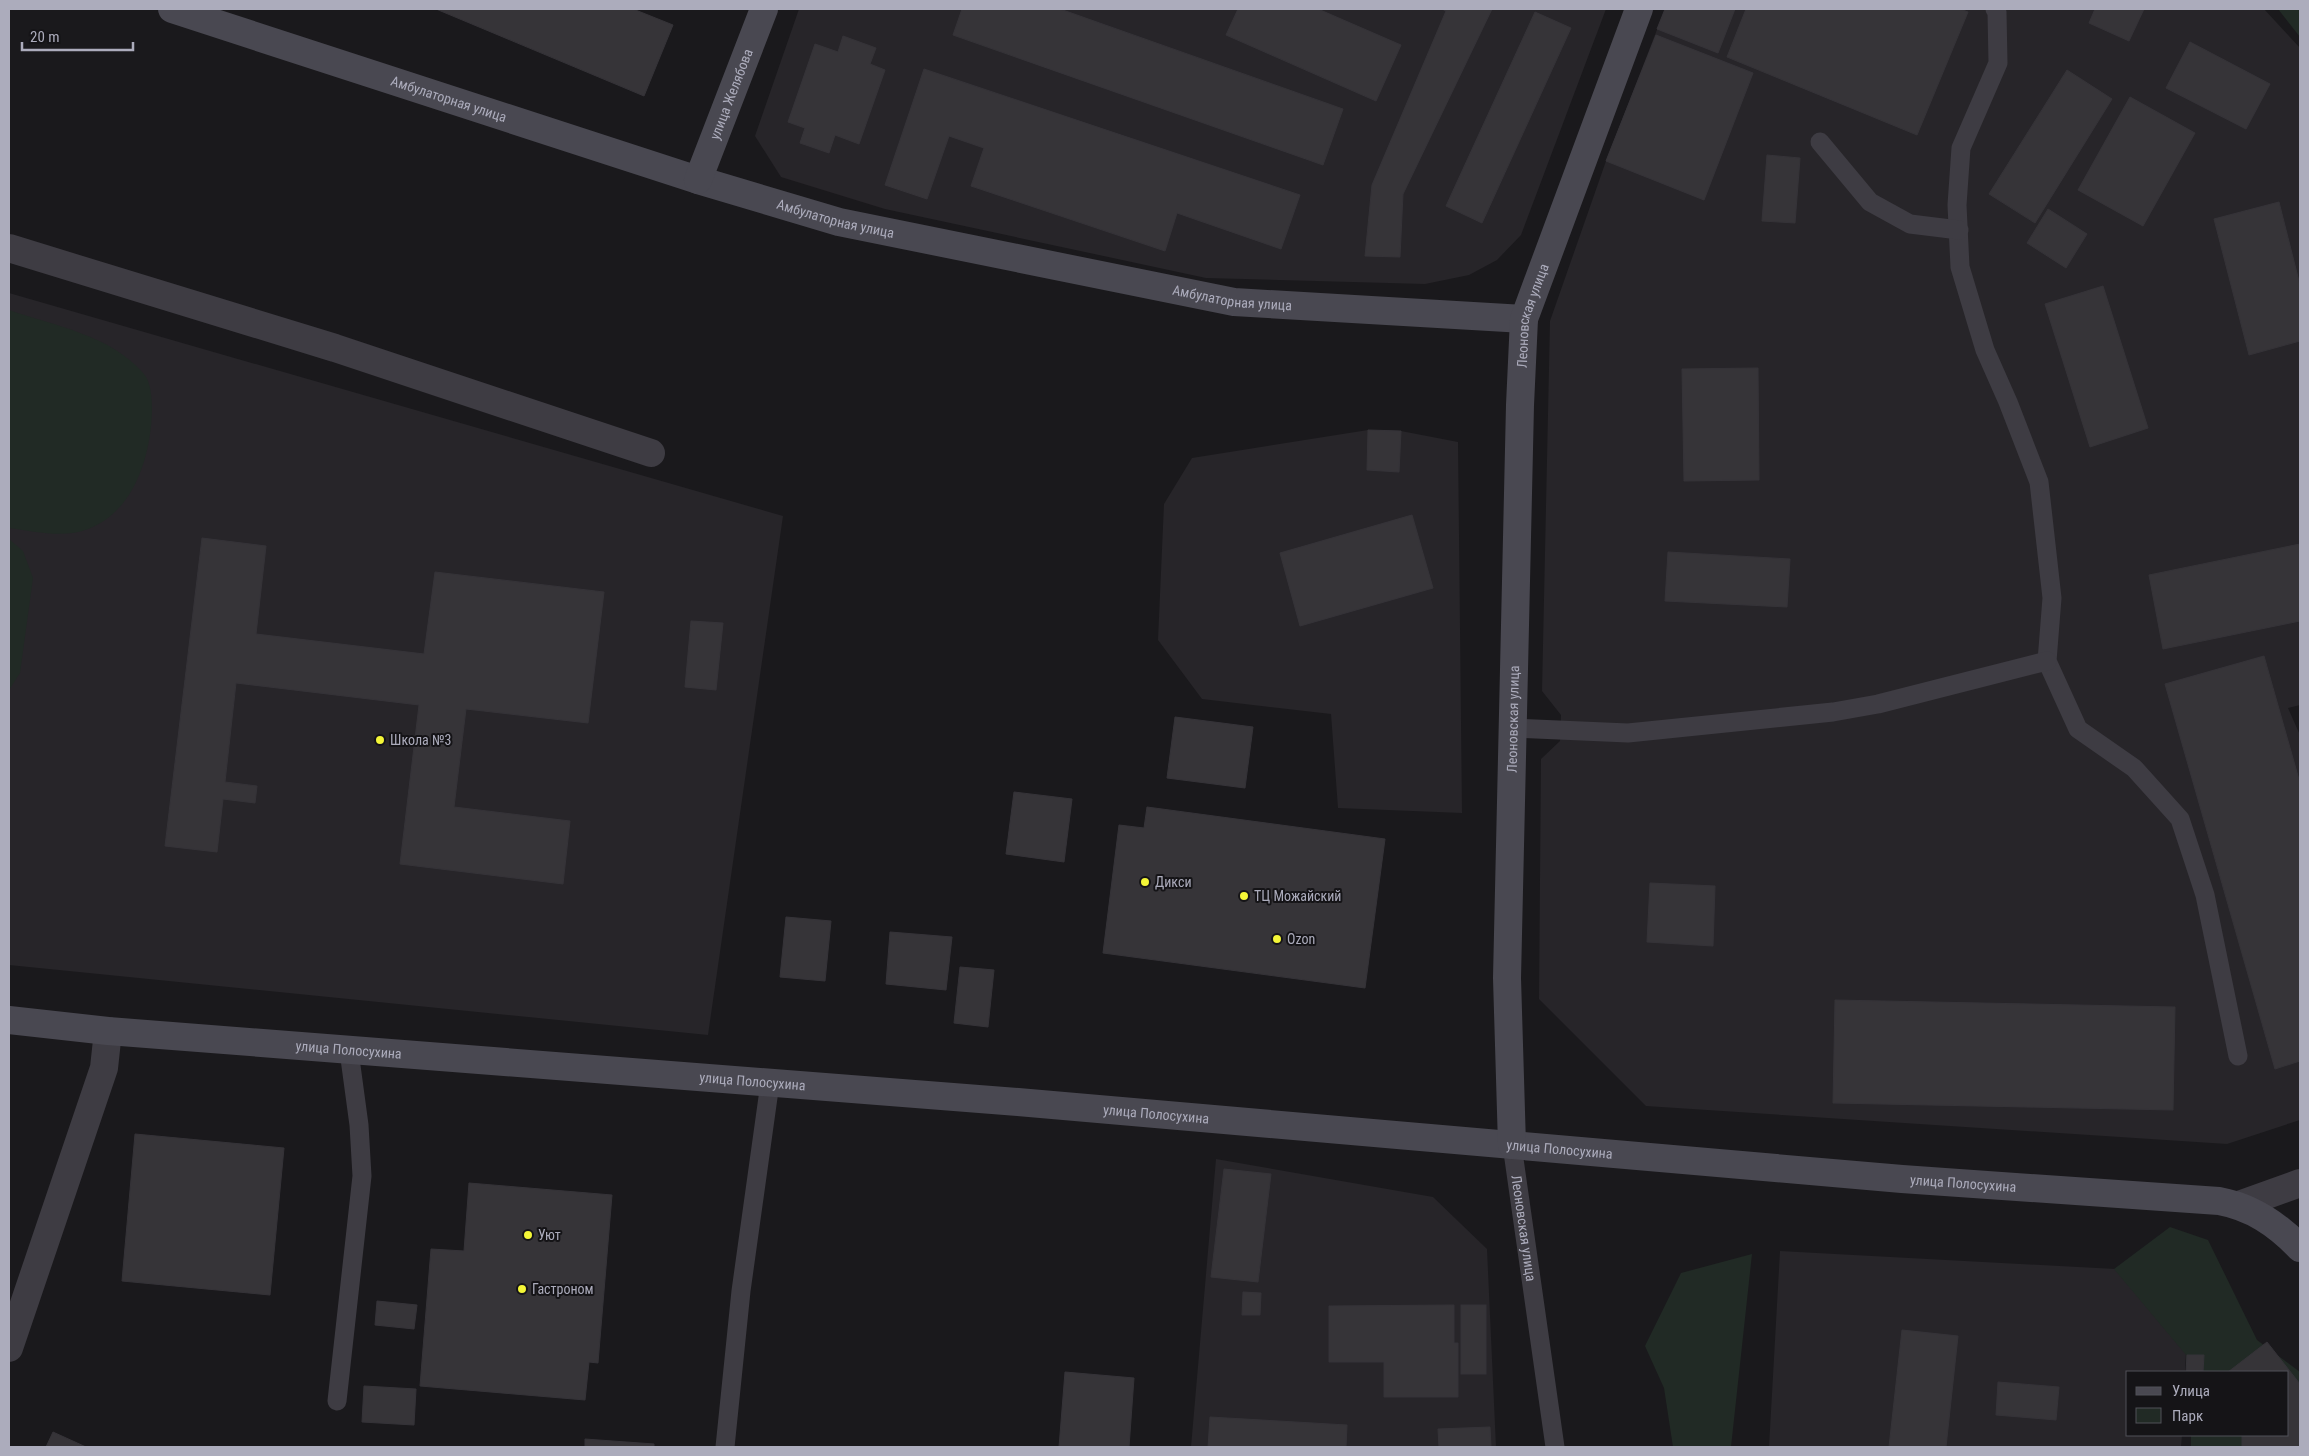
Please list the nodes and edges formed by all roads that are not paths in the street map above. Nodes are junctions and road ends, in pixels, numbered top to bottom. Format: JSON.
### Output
{"nodes":[{"id":1,"x":172,"y":9,"type":"edge"},
{"id":2,"x":764,"y":9,"type":"edge"},
{"id":3,"x":1639,"y":9,"type":"edge"},
{"id":4,"x":1995,"y":9,"type":"edge"},
{"id":5,"x":220,"y":17,"type":"edge"},
{"id":6,"x":1820,"y":142,"type":"dead end"},
{"id":7,"x":698,"y":180,"type":"junction"},
{"id":8,"x":1958,"y":230,"type":"junction"},
{"id":9,"x":9,"y":248,"type":"edge"},
{"id":10,"x":1524,"y":319,"type":"junction"},
{"id":11,"x":651,"y":453,"type":"dead end"},
{"id":12,"x":2046,"y":661,"type":"junction"},
{"id":13,"x":1512,"y":728,"type":"junction"},
{"id":14,"x":9,"y":1020,"type":"edge"},
{"id":15,"x":108,"y":1031,"type":"junction"},
{"id":16,"x":349,"y":1051,"type":"junction"},
{"id":17,"x":2238,"y":1056,"type":"dead end"},
{"id":18,"x":770,"y":1083,"type":"junction"},
{"id":19,"x":1512,"y":1145,"type":"junction"},
{"id":20,"x":2300,"y":1183,"type":"edge"},
{"id":21,"x":2239,"y":1205,"type":"junction"},
{"id":22,"x":2300,"y":1248,"type":"edge"},
{"id":23,"x":9,"y":1348,"type":"edge"},
{"id":24,"x":337,"y":1401,"type":"dead end"},
{"id":25,"x":725,"y":1447,"type":"edge"},
{"id":26,"x":1555,"y":1447,"type":"edge"}],
"edges":[{"from":1,"to":5,"type":"street","name":"Амбулаторная улица"},
{"from":2,"to":7,"type":"street","name":"улица Желябова"},
{"from":3,"to":10,"type":"street","name":"Леоновская улица"},
{"from":4,"to":8,"type":"lane"},
{"from":5,"to":7,"type":"street","name":"Амбулаторная улица"},
{"from":6,"to":8,"type":"lane"},
{"from":7,"to":10,"type":"street","name":"Амбулаторная улица"},
{"from":8,"to":12,"type":"lane"},
{"from":9,"to":11,"type":"street"},
{"from":10,"to":13,"type":"street","name":"Леоновская улица"},
{"from":12,"to":13,"type":"lane"},
{"from":12,"to":17,"type":"lane"},
{"from":13,"to":19,"type":"street","name":"Леоновская улица"},
{"from":14,"to":15,"type":"street","name":"улица Полосухина"},
{"from":15,"to":16,"type":"street","name":"улица Полосухина"},
{"from":15,"to":23,"type":"street"},
{"from":16,"to":18,"type":"street","name":"улица Полосухина"},
{"from":16,"to":24,"type":"lane"},
{"from":18,"to":19,"type":"street","name":"улица Полосухина"},
{"from":18,"to":25,"type":"lane"},
{"from":19,"to":21,"type":"street","name":"улица Полосухина"},
{"from":19,"to":26,"type":"lane","name":"Леоновская улица"},
{"from":20,"to":21,"type":"street","name":"улица Полосухина"},
{"from":21,"to":22,"type":"street"}]}
